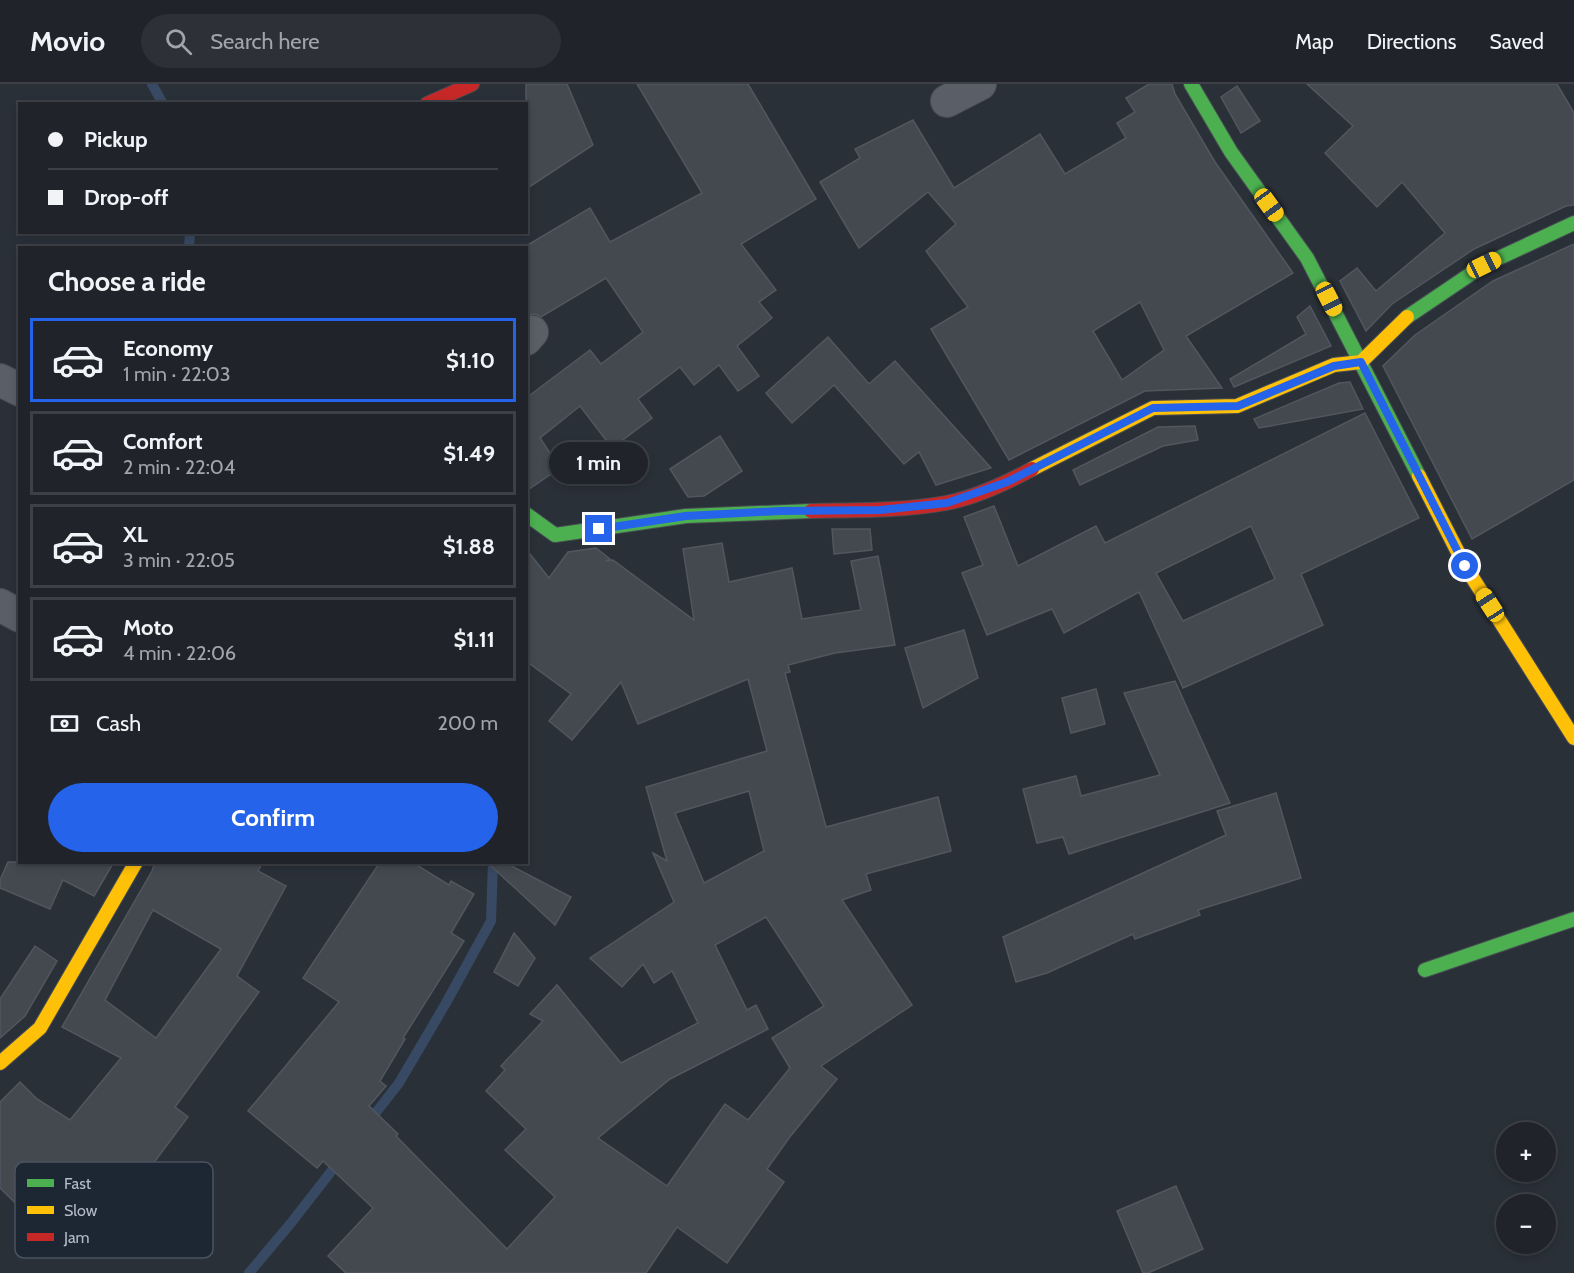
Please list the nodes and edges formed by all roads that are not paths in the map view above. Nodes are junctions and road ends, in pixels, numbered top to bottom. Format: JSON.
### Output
{"nodes":[{"id":1,"x":472,"y":84,"type":"edge"},
{"id":2,"x":980,"y":84,"type":"edge"},
{"id":3,"x":1191,"y":84,"type":"edge"},
{"id":4,"x":946,"y":101,"type":"dead end"},
{"id":5,"x":432,"y":102,"type":"edge"},
{"id":6,"x":1574,"y":223,"type":"edge"},
{"id":7,"x":1361,"y":362,"type":"junction"},
{"id":8,"x":0,"y":380,"type":"edge"},
{"id":9,"x":18,"y":389,"type":"edge"},
{"id":10,"x":528,"y":515,"type":"edge"},
{"id":11,"x":0,"y":605,"type":"edge"},
{"id":12,"x":18,"y":615,"type":"edge"},
{"id":13,"x":1571,"y":725,"type":"edge"},
{"id":14,"x":135,"y":864,"type":"edge"},
{"id":15,"x":1574,"y":918,"type":"edge"},
{"id":16,"x":1425,"y":970,"type":"dead end"},
{"id":17,"x":0,"y":1063,"type":"edge"}],
"edges":[{"from":1,"to":5,"type":"street"},
{"from":2,"to":4,"type":"street"},
{"from":3,"to":7,"type":"street"},
{"from":6,"to":7,"type":"street"},
{"from":7,"to":10,"type":"street"},
{"from":7,"to":13,"type":"street"},
{"from":8,"to":9,"type":"street"},
{"from":11,"to":12,"type":"street"},
{"from":14,"to":17,"type":"street"},
{"from":15,"to":16,"type":"street"}]}
